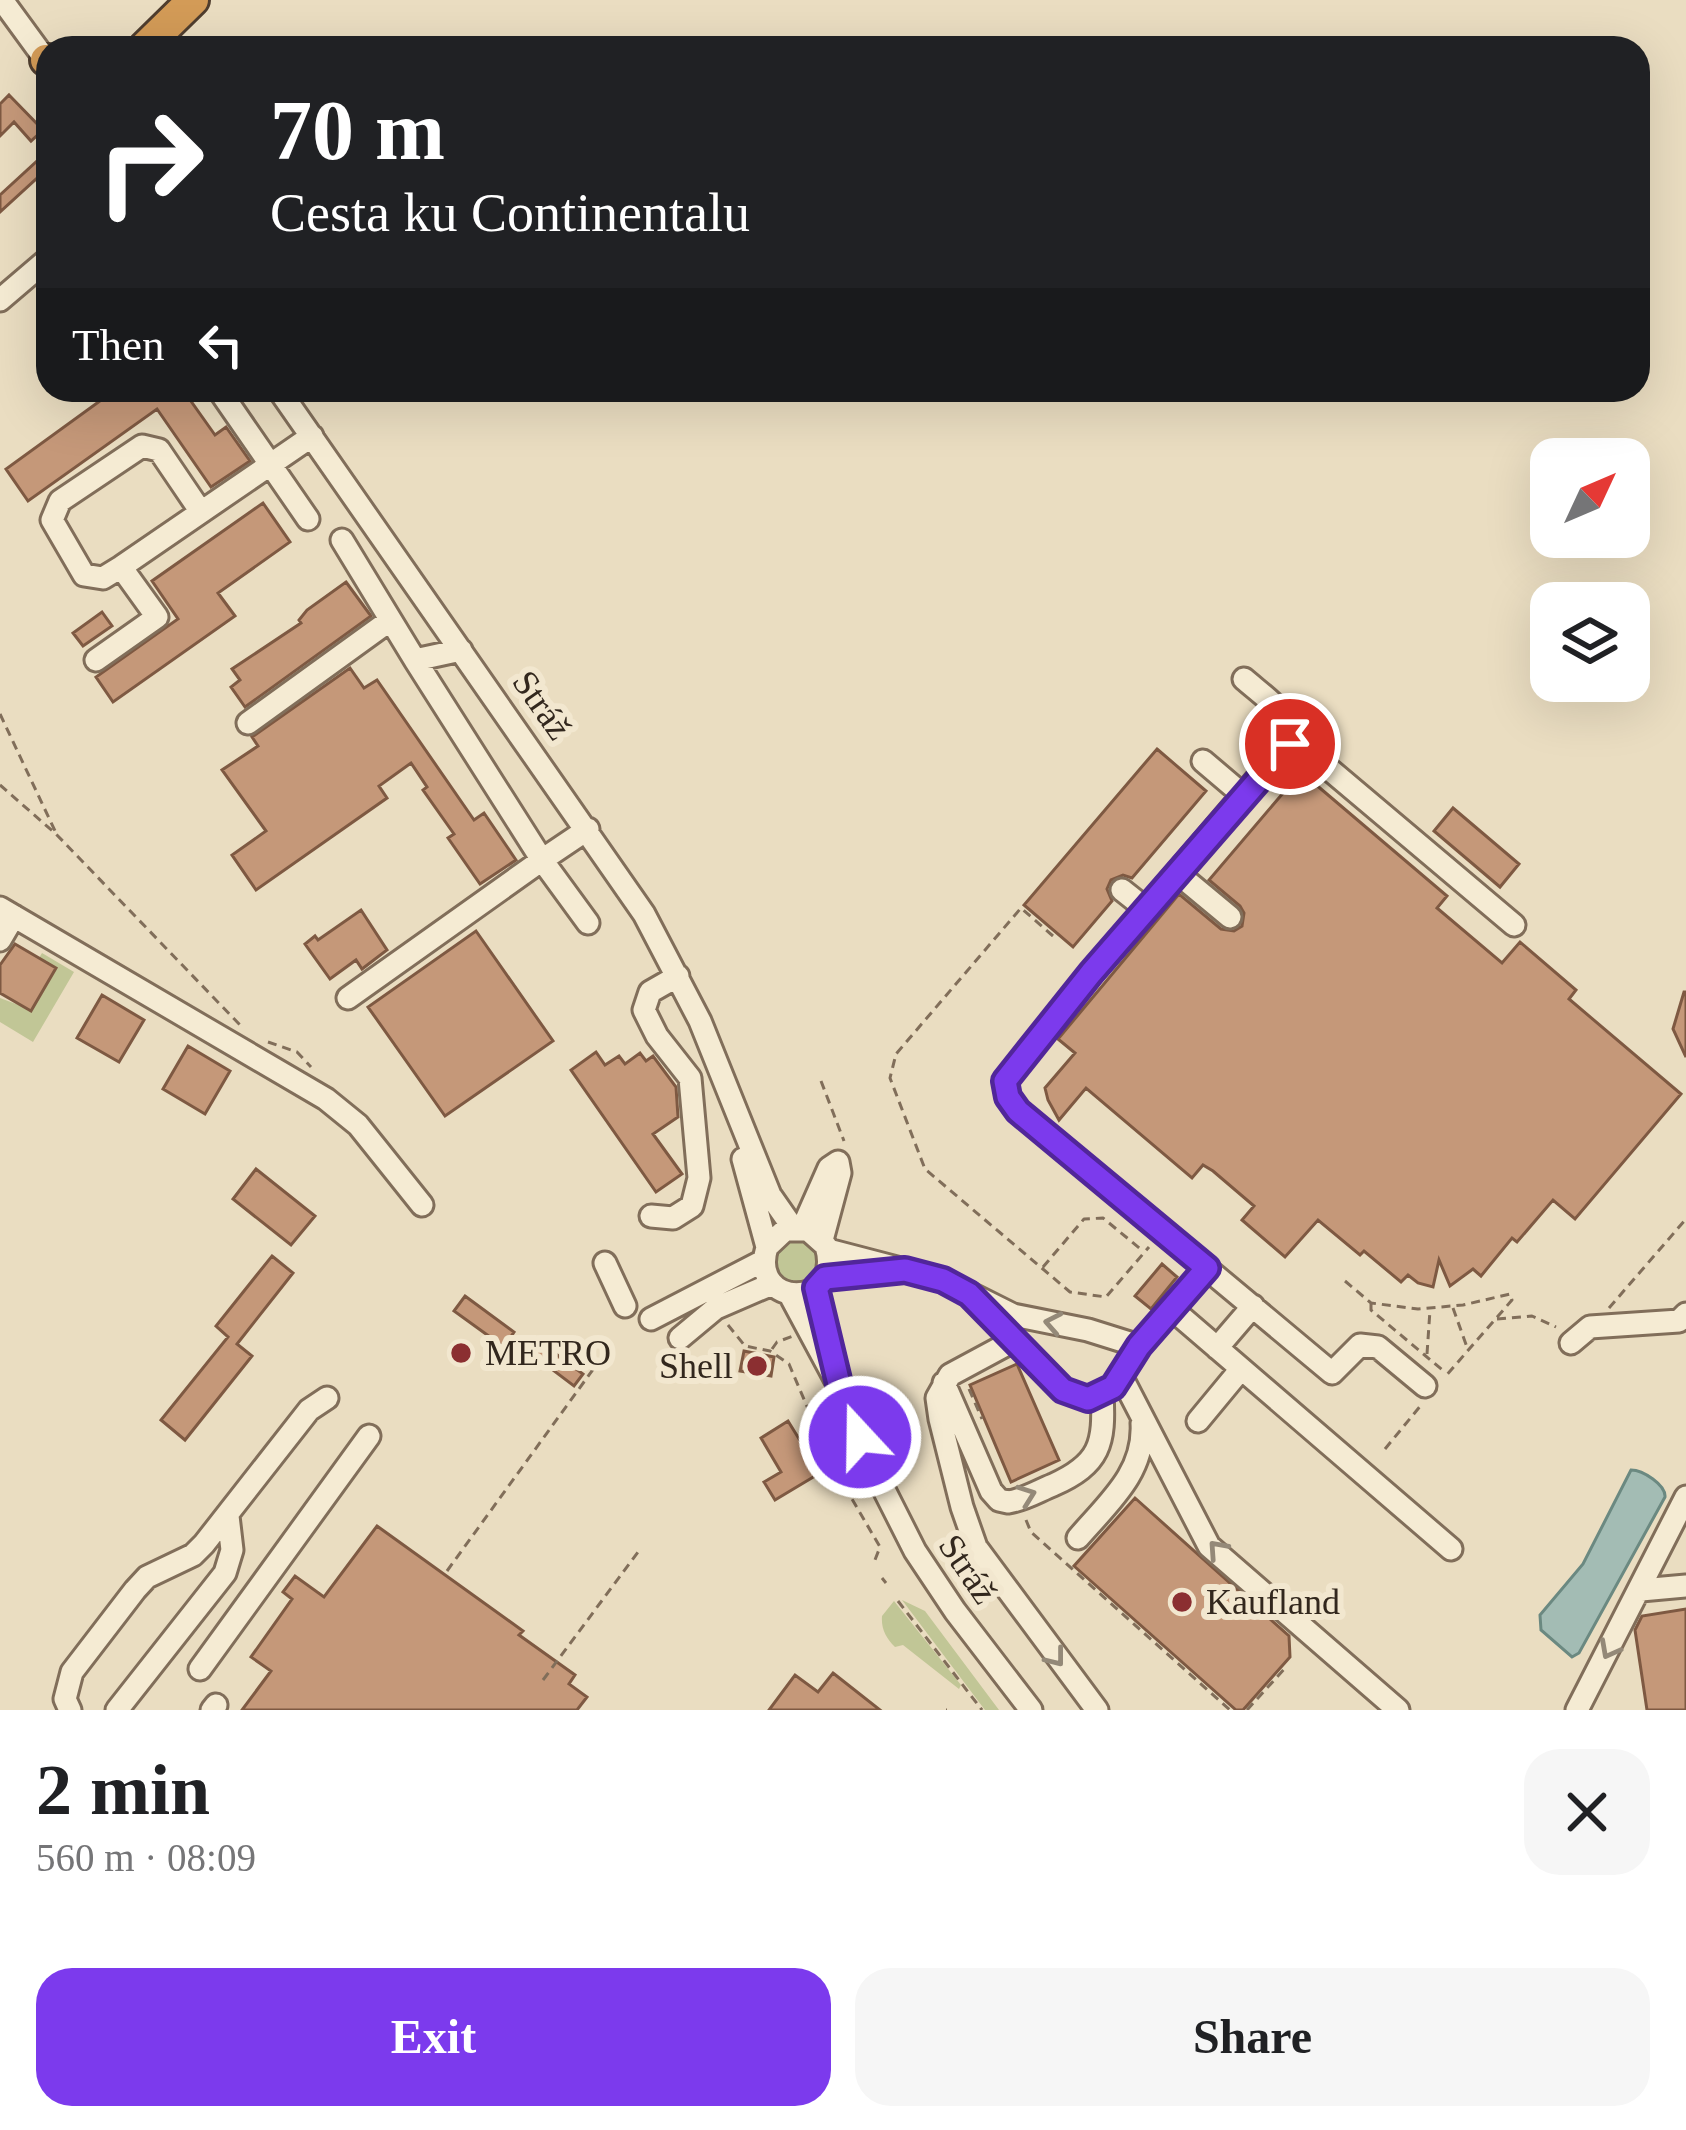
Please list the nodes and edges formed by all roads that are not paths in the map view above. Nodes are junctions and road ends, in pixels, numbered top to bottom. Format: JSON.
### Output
{"nodes":[{"id":1,"x":2,"y":0,"type":"edge"},
{"id":2,"x":193,"y":0,"type":"edge"},
{"id":3,"x":208,"y":0,"type":"edge"},
{"id":4,"x":156,"y":36,"type":"edge"},
{"id":5,"x":174,"y":36,"type":"edge"},
{"id":6,"x":36,"y":46,"type":"edge"},
{"id":7,"x":36,"y":269,"type":"edge"},
{"id":8,"x":0,"y":300,"type":"edge"},
{"id":9,"x":227,"y":402,"type":"edge"},
{"id":10,"x":288,"y":402,"type":"edge"},
{"id":11,"x":312,"y":436,"type":"junction"},
{"id":12,"x":271,"y":464,"type":"junction"},
{"id":13,"x":201,"y":512,"type":"junction"},
{"id":14,"x":308,"y":518,"type":"dead end"},
{"id":15,"x":342,"y":540,"type":"dead end"},
{"id":16,"x":121,"y":567,"type":"junction"},
{"id":17,"x":388,"y":621,"type":"junction"},
{"id":18,"x":461,"y":650,"type":"junction"},
{"id":19,"x":96,"y":660,"type":"dead end"},
{"id":20,"x":415,"y":660,"type":"junction"},
{"id":21,"x":1244,"y":679,"type":"dead end"},
{"id":22,"x":248,"y":723,"type":"dead end"},
{"id":23,"x":1297,"y":742,"type":"junction"},
{"id":24,"x":1203,"y":760,"type":"dead end"},
{"id":25,"x":1243,"y":795,"type":"junction"},
{"id":26,"x":588,"y":829,"type":"junction"},
{"id":27,"x":542,"y":860,"type":"junction"},
{"id":28,"x":1177,"y":873,"type":"junction"},
{"id":29,"x":1122,"y":890,"type":"dead end"},
{"id":30,"x":1146,"y":909,"type":"junction"},
{"id":31,"x":7,"y":912,"type":"edge"},
{"id":32,"x":1230,"y":917,"type":"dead end"},
{"id":33,"x":588,"y":923,"type":"dead end"},
{"id":34,"x":1514,"y":926,"type":"dead end"},
{"id":35,"x":0,"y":940,"type":"edge"},
{"id":36,"x":678,"y":976,"type":"junction"},
{"id":37,"x":347,"y":998,"type":"dead end"},
{"id":38,"x":721,"y":1076,"type":"junction"},
{"id":39,"x":838,"y":1162,"type":"road end"},
{"id":40,"x":422,"y":1205,"type":"dead end"},
{"id":41,"x":651,"y":1216,"type":"dead end"},
{"id":42,"x":811,"y":1237,"type":"junction"},
{"id":43,"x":765,"y":1254,"type":"junction"},
{"id":44,"x":604,"y":1263,"type":"dead end"},
{"id":45,"x":1207,"y":1268,"type":"junction"},
{"id":46,"x":905,"y":1270,"type":"junction"},
{"id":47,"x":820,"y":1283,"type":"junction"},
{"id":48,"x":780,"y":1289,"type":"junction"},
{"id":49,"x":969,"y":1294,"type":"junction"},
{"id":50,"x":1249,"y":1303,"type":"junction"},
{"id":51,"x":625,"y":1306,"type":"dead end"},
{"id":52,"x":1172,"y":1309,"type":"junction"},
{"id":53,"x":1686,"y":1314,"type":"edge"},
{"id":54,"x":651,"y":1319,"type":"dead end"},
{"id":55,"x":680,"y":1338,"type":"dead end"},
{"id":56,"x":1568,"y":1339,"type":"road end"},
{"id":57,"x":1015,"y":1340,"type":"junction"},
{"id":58,"x":1213,"y":1344,"type":"junction"},
{"id":59,"x":1139,"y":1346,"type":"junction"},
{"id":60,"x":1241,"y":1369,"type":"junction"},
{"id":61,"x":1121,"y":1376,"type":"junction"},
{"id":62,"x":944,"y":1383,"type":"junction"},
{"id":63,"x":840,"y":1388,"type":"junction"},
{"id":64,"x":1428,"y":1393,"type":"road end"},
{"id":65,"x":1102,"y":1394,"type":"junction"},
{"id":66,"x":327,"y":1398,"type":"dead end"},
{"id":67,"x":1141,"y":1413,"type":"junction"},
{"id":68,"x":1198,"y":1420,"type":"dead end"},
{"id":69,"x":369,"y":1436,"type":"dead end"},
{"id":70,"x":1686,"y":1497,"type":"edge"},
{"id":71,"x":228,"y":1516,"type":"junction"},
{"id":72,"x":1078,"y":1538,"type":"dead end"},
{"id":73,"x":1450,"y":1549,"type":"dead end"},
{"id":74,"x":1686,"y":1586,"type":"edge"},
{"id":75,"x":1641,"y":1589,"type":"junction"},
{"id":76,"x":200,"y":1669,"type":"dead end"},
{"id":77,"x":70,"y":1710,"type":"edge"},
{"id":78,"x":117,"y":1710,"type":"edge"},
{"id":79,"x":1031,"y":1710,"type":"edge"},
{"id":80,"x":1097,"y":1710,"type":"edge"},
{"id":81,"x":1398,"y":1710,"type":"edge"},
{"id":82,"x":1577,"y":1710,"type":"edge"}],
"edges":[{"from":1,"to":6,"type":"street"},
{"from":2,"to":4,"type":"highway"},
{"from":3,"to":5,"type":"highway"},
{"from":7,"to":8,"type":"street"},
{"from":9,"to":12,"type":"street"},
{"from":10,"to":11,"type":"street","name":"Stráž"},
{"from":11,"to":12,"type":"street"},
{"from":11,"to":18,"type":"street","name":"Stráž"},
{"from":12,"to":13,"type":"street"},
{"from":12,"to":14,"type":"street"},
{"from":13,"to":16,"type":"street"},
{"from":13,"to":16,"type":"street"},
{"from":15,"to":17,"type":"street"},
{"from":16,"to":19,"type":"street"},
{"from":17,"to":20,"type":"street"},
{"from":17,"to":22,"type":"street"},
{"from":18,"to":20,"type":"street"},
{"from":18,"to":26,"type":"street","name":"Stráž"},
{"from":20,"to":27,"type":"street"},
{"from":21,"to":23,"type":"street"},
{"from":23,"to":25,"type":"street"},
{"from":23,"to":34,"type":"street"},
{"from":24,"to":25,"type":"street"},
{"from":25,"to":28,"type":"street"},
{"from":26,"to":27,"type":"street"},
{"from":26,"to":36,"type":"street","name":"Stráž"},
{"from":27,"to":33,"type":"street"},
{"from":27,"to":37,"type":"street"},
{"from":28,"to":30,"type":"street"},
{"from":28,"to":32,"type":"street"},
{"from":29,"to":30,"type":"street"},
{"from":30,"to":45,"type":"street"},
{"from":31,"to":35,"type":"street"},
{"from":31,"to":40,"type":"street"},
{"from":36,"to":38,"type":"street","name":"Stráž"},
{"from":36,"to":41,"type":"street"},
{"from":38,"to":42,"type":"street","name":"Stráž"},
{"from":38,"to":43,"type":"street","name":"Stráž"},
{"from":39,"to":42,"type":"street"},
{"from":42,"to":43,"type":"street"},
{"from":42,"to":46,"type":"street"},
{"from":42,"to":47,"type":"street","name":"Stráž"},
{"from":43,"to":48,"type":"street","name":"Stráž"},
{"from":43,"to":54,"type":"street"},
{"from":44,"to":51,"type":"street"},
{"from":45,"to":50,"type":"street"},
{"from":45,"to":52,"type":"street"},
{"from":46,"to":47,"type":"street"},
{"from":46,"to":49,"type":"street"},
{"from":47,"to":48,"type":"street"},
{"from":47,"to":63,"type":"street","name":"Stráž"},
{"from":48,"to":55,"type":"street"},
{"from":48,"to":63,"type":"street","name":"Stráž"},
{"from":49,"to":57,"type":"street"},
{"from":59,"to":49,"type":"street","one_way":true},
{"from":50,"to":58,"type":"street"},
{"from":50,"to":64,"type":"street"},
{"from":52,"to":58,"type":"street"},
{"from":52,"to":59,"type":"street"},
{"from":53,"to":56,"type":"street"},
{"from":57,"to":62,"type":"street"},
{"from":57,"to":65,"type":"street"},
{"from":58,"to":60,"type":"street"},
{"from":59,"to":61,"type":"street"},
{"from":60,"to":68,"type":"street"},
{"from":60,"to":73,"type":"street"},
{"from":61,"to":65,"type":"street"},
{"from":61,"to":67,"type":"street"},
{"from":62,"to":65,"type":"street","one_way":true},
{"from":62,"to":80,"type":"street","one_way":true},
{"from":63,"to":79,"type":"street","name":"Stráž"},
{"from":66,"to":71,"type":"street"},
{"from":67,"to":72,"type":"street"},
{"from":81,"to":67,"type":"street","one_way":true},
{"from":69,"to":76,"type":"street"},
{"from":70,"to":75,"type":"street"},
{"from":71,"to":77,"type":"street"},
{"from":71,"to":78,"type":"street"},
{"from":74,"to":75,"type":"street"},
{"from":75,"to":82,"type":"street","one_way":true}]}
